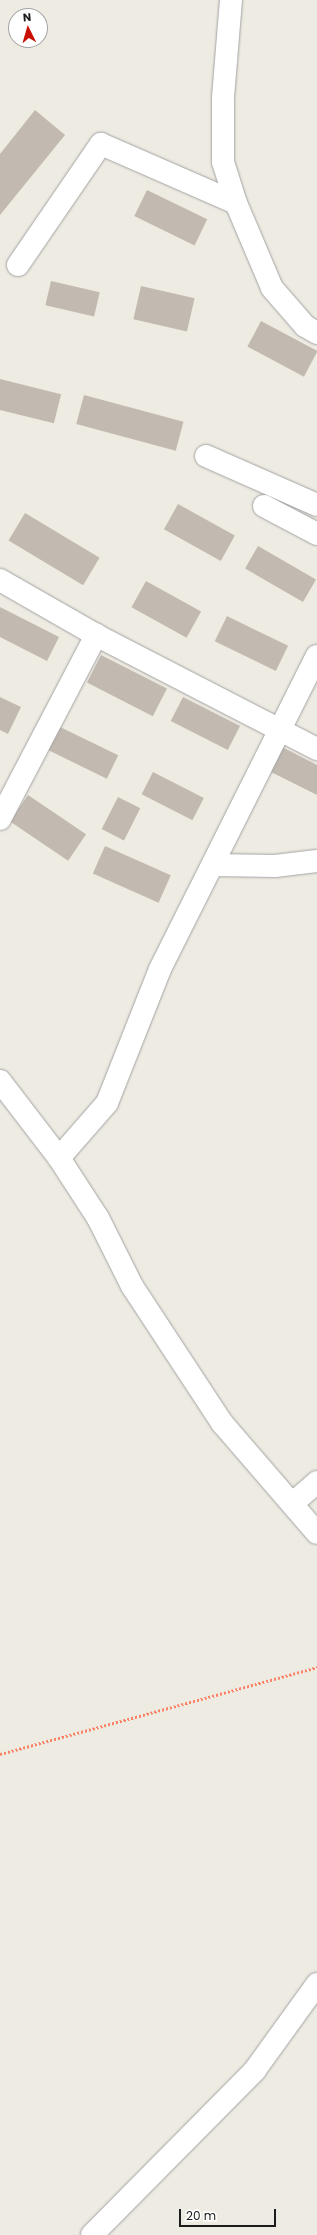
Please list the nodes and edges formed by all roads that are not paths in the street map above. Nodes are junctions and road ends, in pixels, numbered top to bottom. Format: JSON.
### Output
{"nodes":[{"id":1,"x":231,"y":0,"type":"edge"},
{"id":2,"x":236,"y":203,"type":"junction"},
{"id":3,"x":18,"y":264,"type":"dead end"},
{"id":4,"x":317,"y":333,"type":"edge"},
{"id":5,"x":206,"y":456,"type":"dead end"},
{"id":6,"x":317,"y":505,"type":"edge"},
{"id":7,"x":264,"y":506,"type":"dead end"},
{"id":8,"x":317,"y":534,"type":"edge"},
{"id":9,"x":0,"y":580,"type":"edge"},
{"id":10,"x":96,"y":635,"type":"junction"},
{"id":11,"x":317,"y":656,"type":"edge"},
{"id":12,"x":280,"y":728,"type":"junction"},
{"id":13,"x":317,"y":749,"type":"edge"},
{"id":14,"x":0,"y":819,"type":"edge"},
{"id":15,"x":317,"y":861,"type":"edge"},
{"id":16,"x":213,"y":865,"type":"junction"},
{"id":17,"x":0,"y":1081,"type":"edge"},
{"id":18,"x":59,"y":1158,"type":"junction"},
{"id":19,"x":317,"y":1482,"type":"edge"},
{"id":20,"x":293,"y":1503,"type":"junction"},
{"id":21,"x":317,"y":1533,"type":"edge"},
{"id":22,"x":317,"y":1984,"type":"edge"},
{"id":23,"x":92,"y":2235,"type":"edge"}],
"edges":[{"from":1,"to":2,"type":"street"},
{"from":2,"to":3,"type":"street"},
{"from":2,"to":4,"type":"street"},
{"from":5,"to":6,"type":"street"},
{"from":7,"to":8,"type":"street"},
{"from":9,"to":10,"type":"street"},
{"from":10,"to":12,"type":"street"},
{"from":10,"to":14,"type":"street"},
{"from":11,"to":12,"type":"street"},
{"from":12,"to":13,"type":"street"},
{"from":12,"to":16,"type":"street"},
{"from":15,"to":16,"type":"street"},
{"from":16,"to":18,"type":"street"},
{"from":17,"to":18,"type":"street"},
{"from":18,"to":20,"type":"street"},
{"from":19,"to":20,"type":"street"},
{"from":20,"to":21,"type":"street"},
{"from":22,"to":23,"type":"street"}]}
